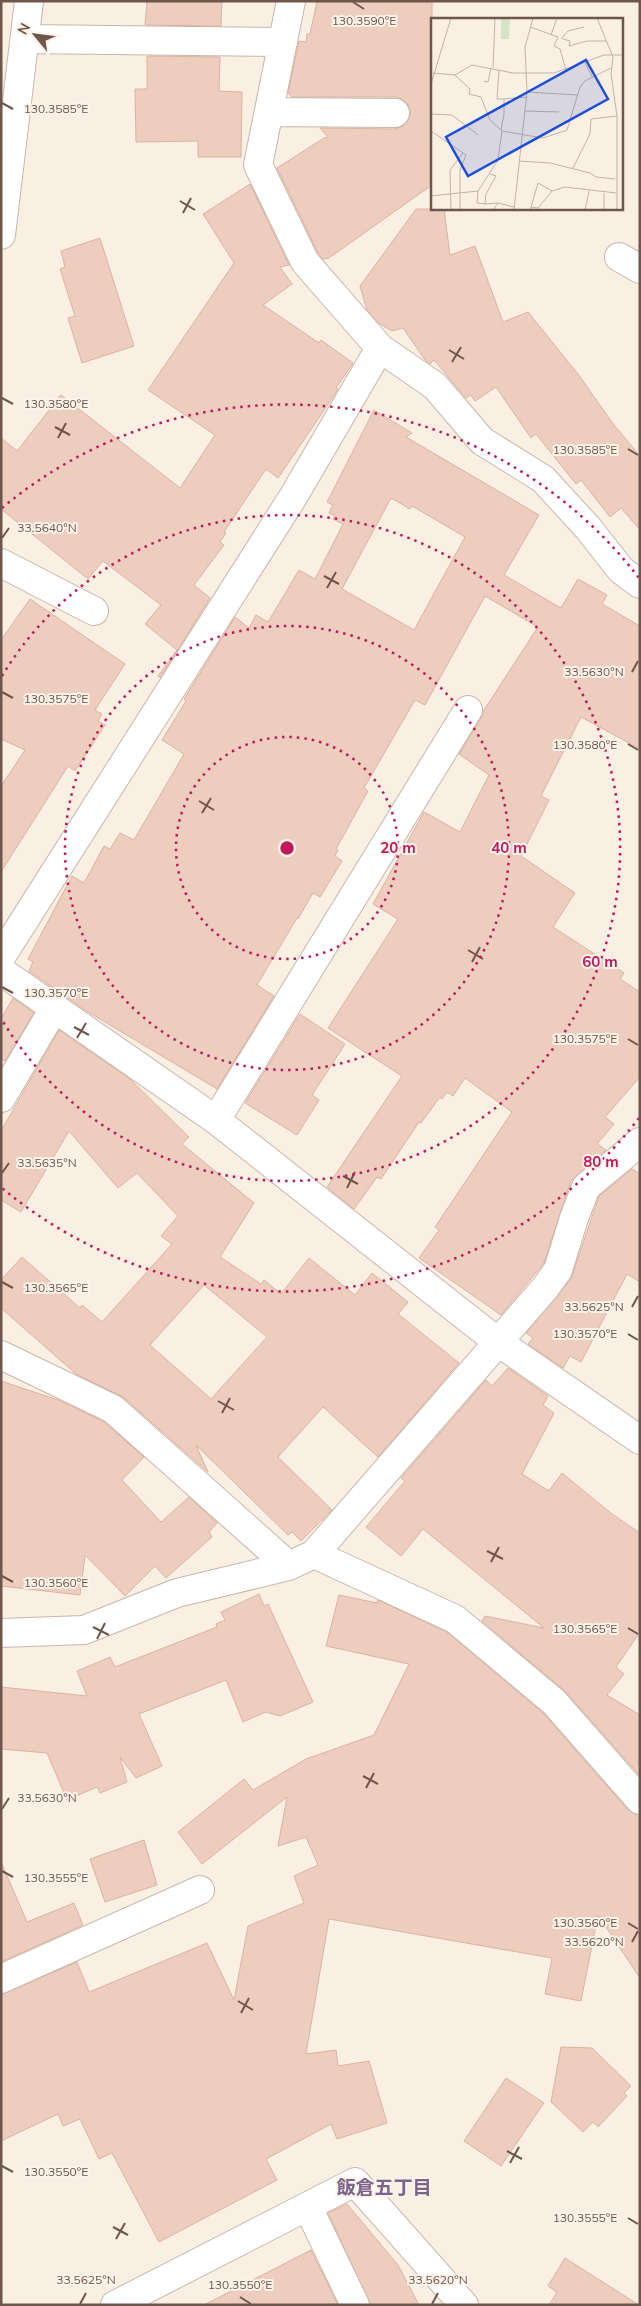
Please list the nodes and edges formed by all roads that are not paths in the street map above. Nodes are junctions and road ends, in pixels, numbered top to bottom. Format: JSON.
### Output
{"nodes":[{"id":1,"x":29,"y":1,"type":"edge"},
{"id":2,"x":291,"y":1,"type":"edge"},
{"id":3,"x":25,"y":39,"type":"junction"},
{"id":4,"x":283,"y":42,"type":"junction"},
{"id":5,"x":268,"y":112,"type":"junction"},
{"id":6,"x":395,"y":113,"type":"dead end"},
{"id":7,"x":1,"y":235,"type":"edge"},
{"id":8,"x":380,"y":348,"type":"junction"},
{"id":9,"x":1,"y":563,"type":"edge"},
{"id":10,"x":640,"y":584,"type":"edge"},
{"id":11,"x":94,"y":611,"type":"dead end"},
{"id":12,"x":468,"y":710,"type":"dead end"},
{"id":13,"x":1,"y":957,"type":"edge"},
{"id":14,"x":1,"y":971,"type":"edge"},
{"id":15,"x":55,"y":1007,"type":"junction"},
{"id":16,"x":1,"y":1098,"type":"edge"},
{"id":17,"x":216,"y":1120,"type":"junction"},
{"id":18,"x":640,"y":1142,"type":"edge"},
{"id":19,"x":498,"y":1342,"type":"junction"},
{"id":20,"x":1,"y":1355,"type":"edge"},
{"id":21,"x":640,"y":1440,"type":"edge"},
{"id":22,"x":314,"y":1554,"type":"junction"},
{"id":23,"x":289,"y":1566,"type":"junction"},
{"id":24,"x":1,"y":1633,"type":"edge"},
{"id":25,"x":640,"y":1800,"type":"edge"},
{"id":26,"x":200,"y":1890,"type":"dead end"},
{"id":27,"x":1,"y":1979,"type":"edge"},
{"id":28,"x":308,"y":2206,"type":"junction"},
{"id":29,"x":115,"y":2305,"type":"edge"},
{"id":30,"x":355,"y":2305,"type":"edge"},
{"id":31,"x":464,"y":2305,"type":"edge"}],
"edges":[{"from":1,"to":3,"type":"street"},
{"from":2,"to":4,"type":"street"},
{"from":3,"to":4,"type":"street"},
{"from":3,"to":7,"type":"street"},
{"from":4,"to":5,"type":"street"},
{"from":5,"to":6,"type":"street"},
{"from":5,"to":8,"type":"street"},
{"from":8,"to":10,"type":"street"},
{"from":8,"to":13,"type":"street"},
{"from":9,"to":11,"type":"street"},
{"from":12,"to":17,"type":"street"},
{"from":14,"to":15,"type":"street"},
{"from":15,"to":16,"type":"street"},
{"from":15,"to":17,"type":"street"},
{"from":17,"to":19,"type":"street"},
{"from":18,"to":19,"type":"street"},
{"from":19,"to":21,"type":"street"},
{"from":19,"to":22,"type":"street"},
{"from":20,"to":23,"type":"street"},
{"from":22,"to":23,"type":"street"},
{"from":22,"to":25,"type":"street"},
{"from":23,"to":24,"type":"street"},
{"from":26,"to":27,"type":"street"},
{"from":28,"to":29,"type":"street"},
{"from":28,"to":30,"type":"street"},
{"from":28,"to":31,"type":"street"}]}
